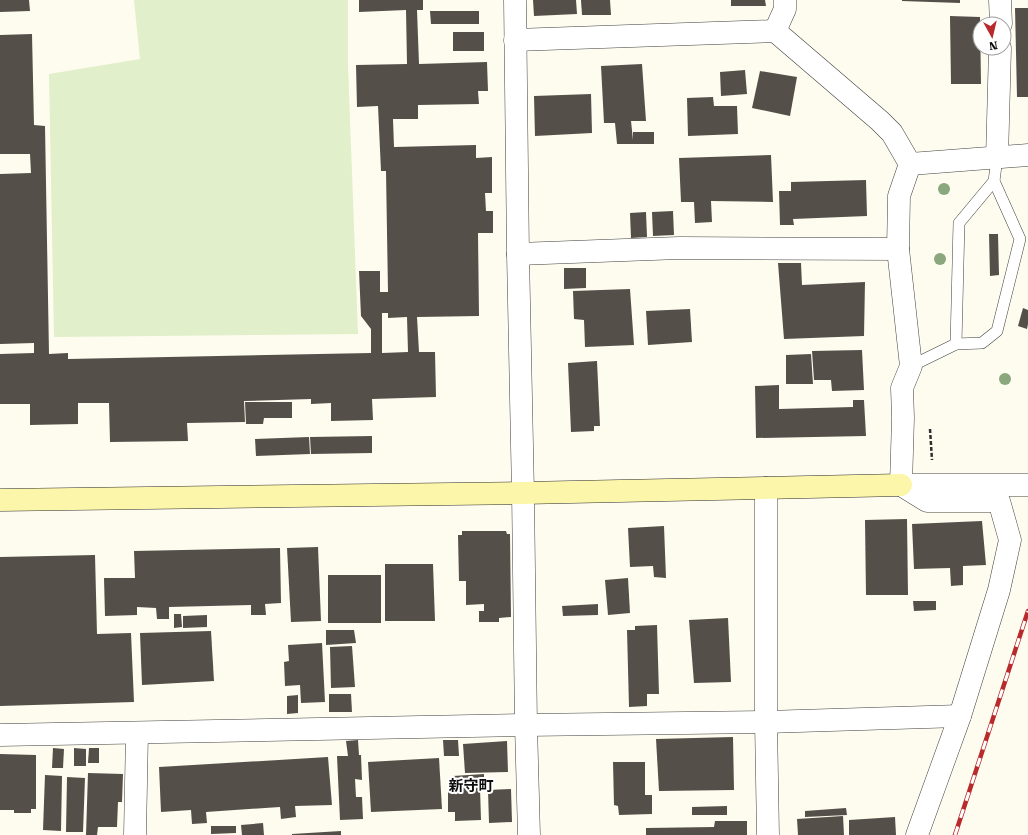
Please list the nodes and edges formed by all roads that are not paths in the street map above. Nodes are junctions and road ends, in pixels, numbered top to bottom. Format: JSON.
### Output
{"nodes":[{"id":1,"x":515,"y":0,"type":"edge"},
{"id":2,"x":785,"y":0,"type":"edge"},
{"id":3,"x":1000,"y":0,"type":"edge"},
{"id":4,"x":1001,"y":16,"type":"edge"},
{"id":5,"x":775,"y":31,"type":"junction"},
{"id":6,"x":515,"y":40,"type":"junction"},
{"id":7,"x":1000,"y":56,"type":"edge"},
{"id":8,"x":1028,"y":155,"type":"edge"},
{"id":9,"x":997,"y":158,"type":"junction"},
{"id":10,"x":910,"y":164,"type":"junction"},
{"id":11,"x":994,"y":181,"type":"junction"},
{"id":12,"x":898,"y":249,"type":"junction"},
{"id":13,"x":518,"y":254,"type":"junction"},
{"id":14,"x":956,"y":344,"type":"junction"},
{"id":15,"x":911,"y":366,"type":"junction"},
{"id":16,"x":901,"y":485,"type":"junction"},
{"id":17,"x":1028,"y":485,"type":"edge"},
{"id":18,"x":766,"y":488,"type":"junction"},
{"id":19,"x":523,"y":493,"type":"junction"},
{"id":20,"x":0,"y":500,"type":"edge"},
{"id":21,"x":960,"y":716,"type":"junction"},
{"id":22,"x":766,"y":722,"type":"junction"},
{"id":23,"x":526,"y":724,"type":"junction"},
{"id":24,"x":137,"y":733,"type":"junction"},
{"id":25,"x":0,"y":735,"type":"edge"},
{"id":26,"x":135,"y":835,"type":"edge"},
{"id":27,"x":529,"y":835,"type":"edge"},
{"id":28,"x":768,"y":835,"type":"edge"},
{"id":29,"x":917,"y":835,"type":"edge"}],
"edges":[{"from":1,"to":6,"type":"street"},
{"from":2,"to":5,"type":"street"},
{"from":3,"to":4,"type":"street"},
{"from":5,"to":6,"type":"street"},
{"from":5,"to":10,"type":"street"},
{"from":6,"to":13,"type":"street"},
{"from":7,"to":9,"type":"street"},
{"from":8,"to":9,"type":"street"},
{"from":9,"to":10,"type":"street"},
{"from":9,"to":11,"type":"lane"},
{"from":10,"to":12,"type":"street"},
{"from":11,"to":14,"type":"lane"},
{"from":11,"to":14,"type":"lane"},
{"from":12,"to":13,"type":"street"},
{"from":12,"to":15,"type":"street"},
{"from":13,"to":19,"type":"street"},
{"from":14,"to":15,"type":"lane"},
{"from":15,"to":16,"type":"street"},
{"from":16,"to":17,"type":"street"},
{"from":16,"to":18,"type":"street"},
{"from":16,"to":21,"type":"street"},
{"from":18,"to":19,"type":"street"},
{"from":18,"to":22,"type":"street"},
{"from":19,"to":20,"type":"street"},
{"from":19,"to":23,"type":"street"},
{"from":21,"to":22,"type":"street"},
{"from":21,"to":29,"type":"street"},
{"from":22,"to":23,"type":"street"},
{"from":22,"to":28,"type":"street"},
{"from":23,"to":24,"type":"street"},
{"from":23,"to":27,"type":"street"},
{"from":24,"to":25,"type":"street"},
{"from":24,"to":26,"type":"street"}]}
